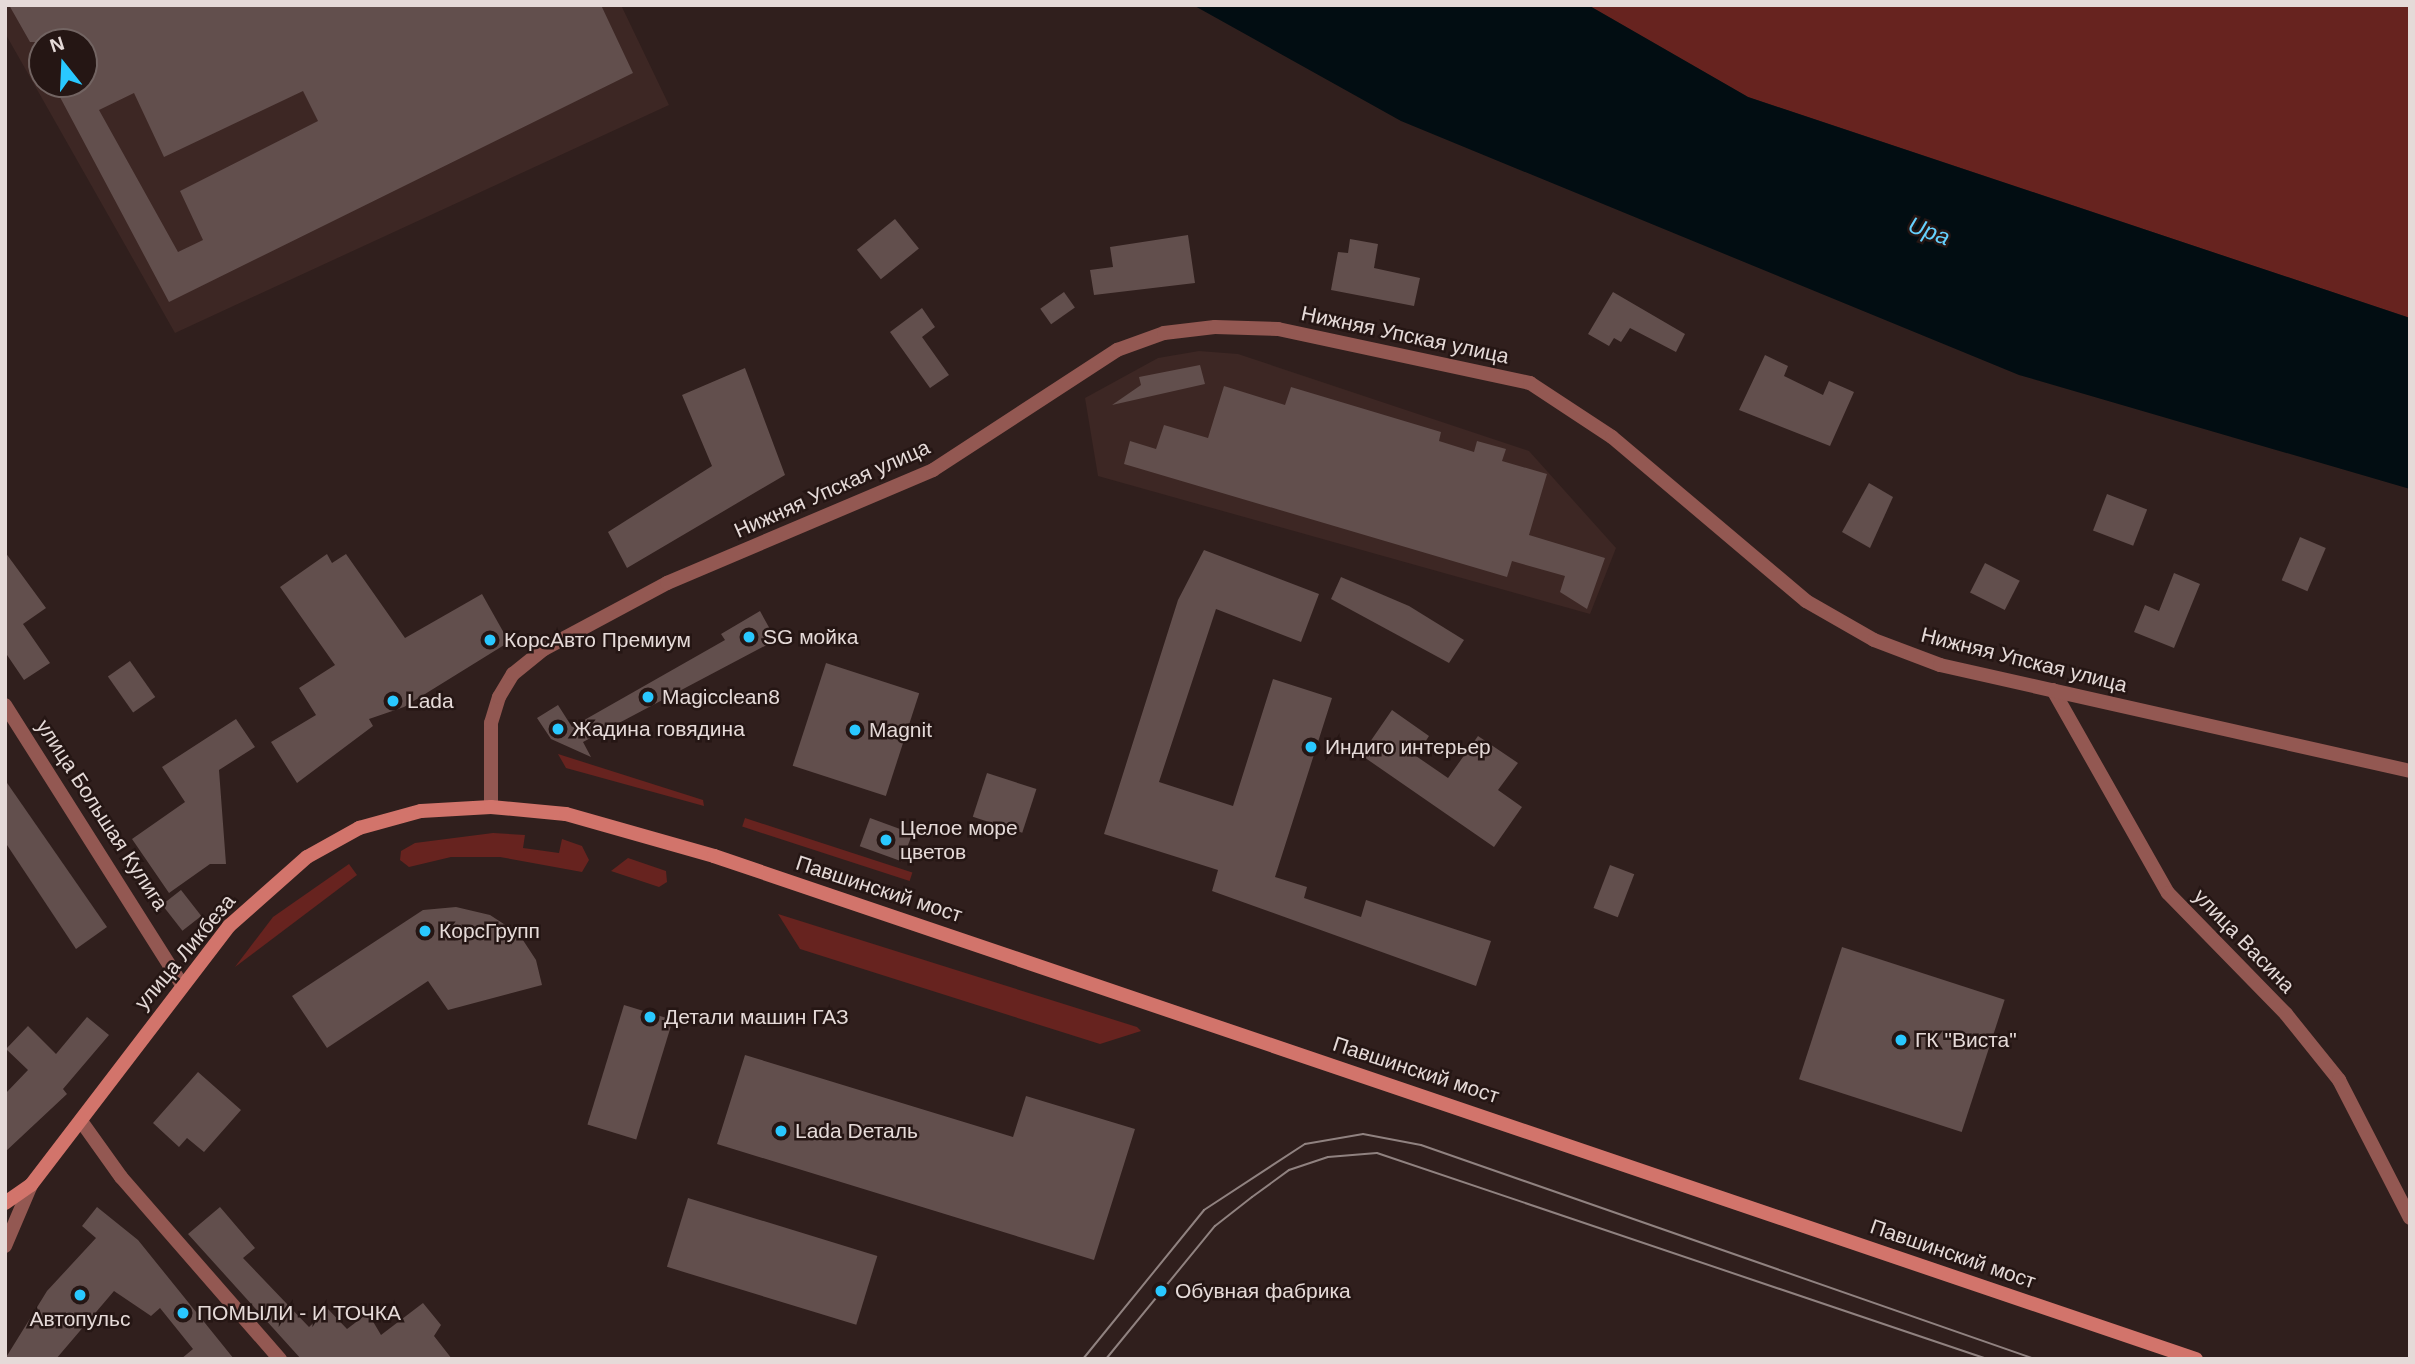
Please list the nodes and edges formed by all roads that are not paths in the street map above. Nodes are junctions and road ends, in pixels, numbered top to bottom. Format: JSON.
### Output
{"nodes":[{"id":1,"x":2053,"y":690,"type":"junction"},
{"id":2,"x":5,"y":705,"type":"edge"},
{"id":3,"x":2410,"y":771,"type":"edge"},
{"id":4,"x":491,"y":807,"type":"junction"},
{"id":5,"x":621,"y":828,"type":"joint"},
{"id":6,"x":183,"y":985,"type":"junction"},
{"id":7,"x":81,"y":1121,"type":"junction"},
{"id":8,"x":30,"y":1185,"type":"junction"},
{"id":9,"x":5,"y":1203,"type":"edge"},
{"id":10,"x":2410,"y":1218,"type":"edge"},
{"id":11,"x":5,"y":1246,"type":"edge"},
{"id":12,"x":280,"y":1359,"type":"edge"},
{"id":13,"x":2196,"y":1359,"type":"edge"}],
"edges":[{"from":1,"to":3,"type":"street","name":"Нижняя Упская улица"},
{"from":1,"to":4,"type":"street","name":"Нижняя Упская улица"},
{"from":1,"to":10,"type":"street","name":"улица Васина"},
{"from":2,"to":6,"type":"street","name":"улица Большая Кулига"},
{"from":4,"to":5,"type":"main road","name":"улица Ликбеза"},
{"from":4,"to":6,"type":"main road","name":"улица Ликбеза"},
{"from":5,"to":13,"type":"main road","name":"Павшинский мост"},
{"from":6,"to":7,"type":"main road","name":"улица Ликбеза"},
{"from":7,"to":8,"type":"main road","name":"улица Ликбеза"},
{"from":7,"to":12,"type":"street"},
{"from":8,"to":9,"type":"main road","name":"улица Ликбеза"},
{"from":8,"to":11,"type":"street"}]}
